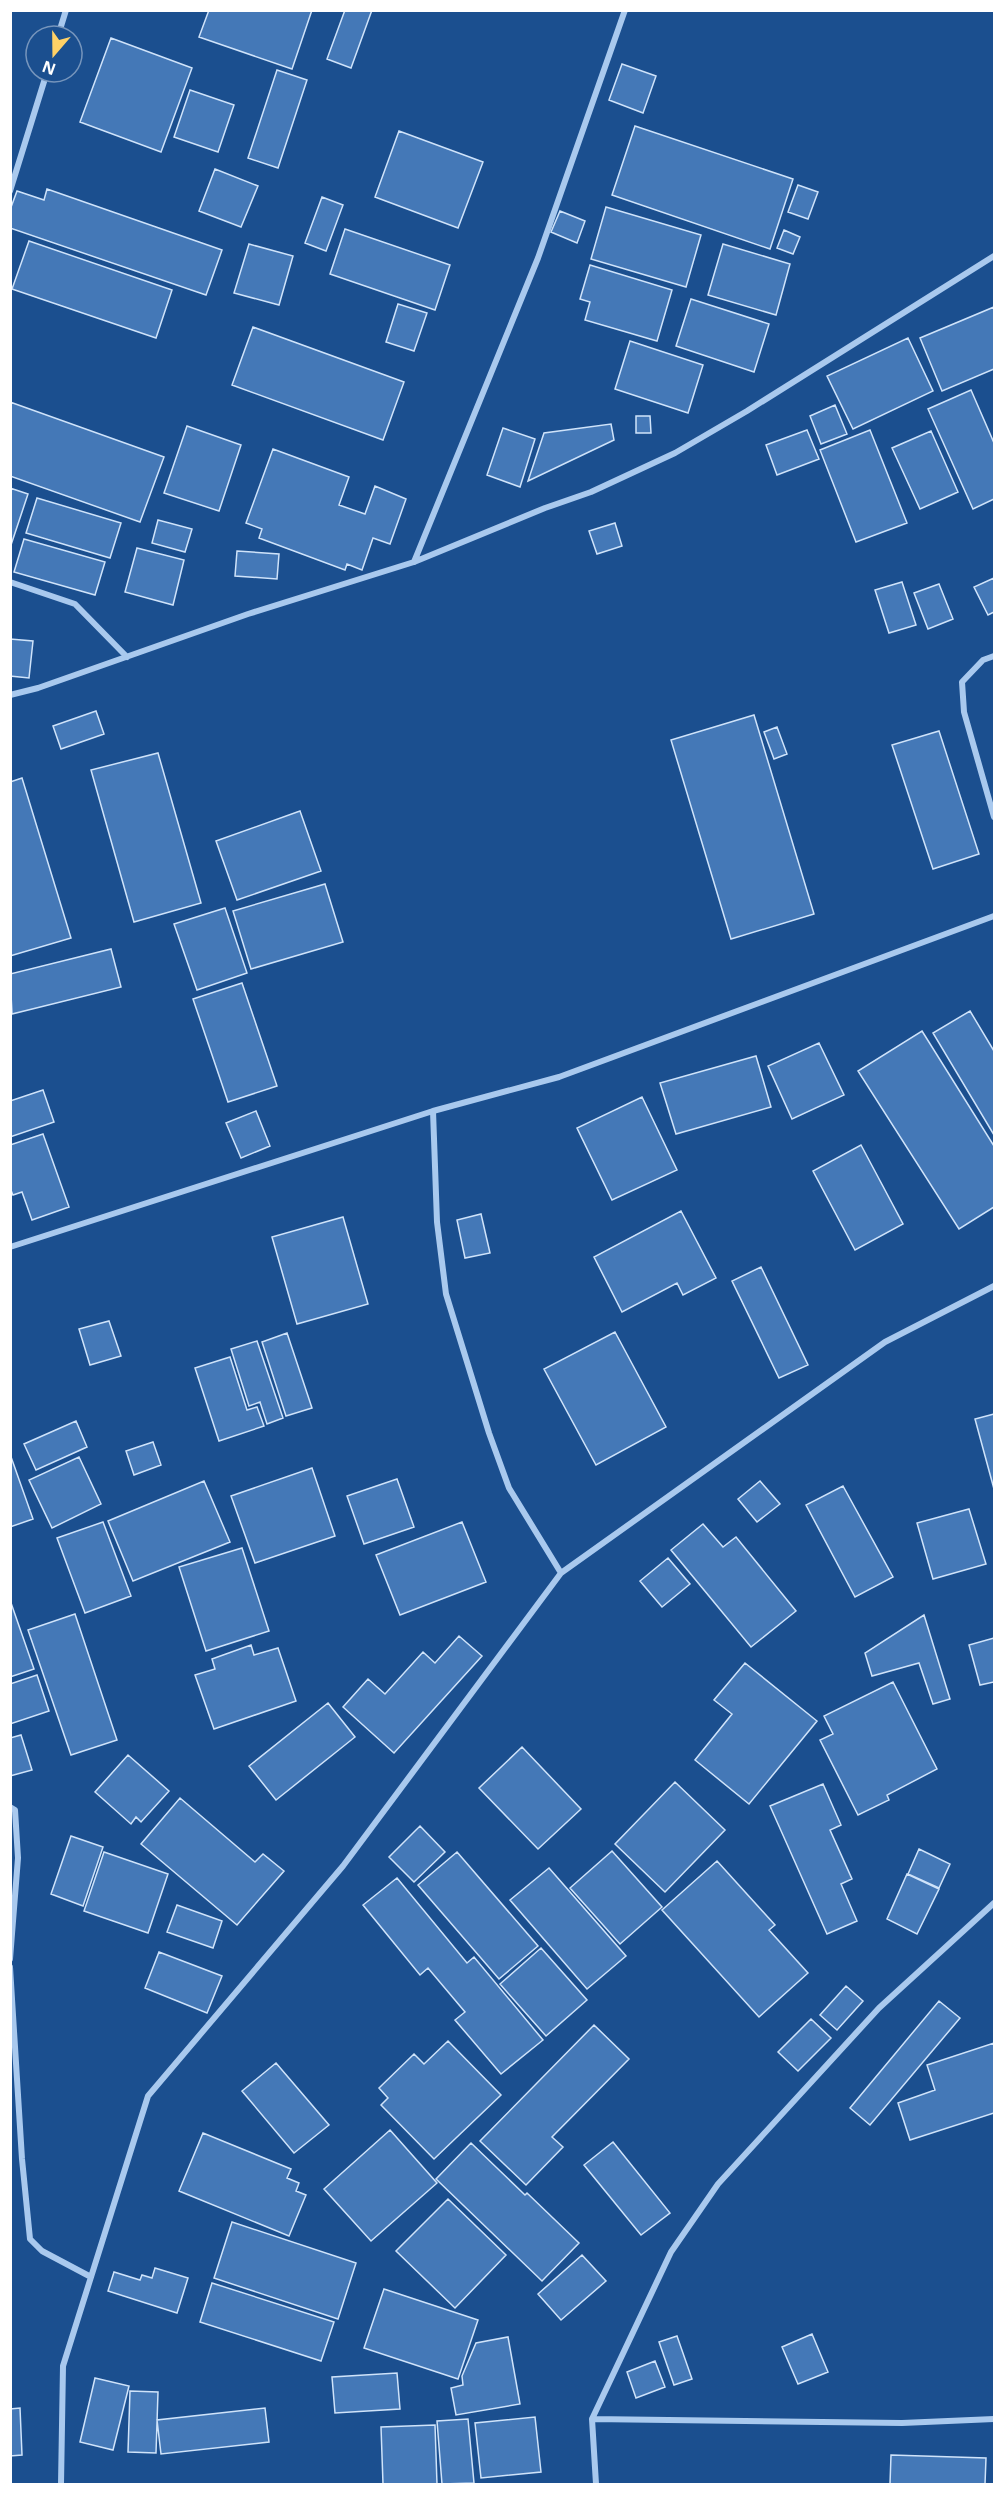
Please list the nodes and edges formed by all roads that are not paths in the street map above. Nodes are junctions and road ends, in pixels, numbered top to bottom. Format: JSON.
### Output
{"nodes":[{"id":1,"x":625,"y":10,"type":"edge"},
{"id":2,"x":43,"y":84,"type":"edge"},
{"id":3,"x":10,"y":191,"type":"edge"},
{"id":4,"x":994,"y":256,"type":"edge"},
{"id":5,"x":414,"y":562,"type":"junction"},
{"id":6,"x":10,"y":582,"type":"edge"},
{"id":7,"x":994,"y":656,"type":"edge"},
{"id":8,"x":128,"y":657,"type":"junction"},
{"id":9,"x":10,"y":695,"type":"edge"},
{"id":10,"x":994,"y":818,"type":"edge"},
{"id":11,"x":994,"y":915,"type":"edge"},
{"id":12,"x":433,"y":1111,"type":"junction"},
{"id":13,"x":10,"y":1247,"type":"edge"},
{"id":14,"x":994,"y":1286,"type":"edge"},
{"id":15,"x":561,"y":1573,"type":"junction"},
{"id":16,"x":10,"y":1807,"type":"edge"},
{"id":17,"x":994,"y":1903,"type":"edge"},
{"id":18,"x":10,"y":1959,"type":"edge"},
{"id":19,"x":10,"y":1967,"type":"edge"},
{"id":20,"x":91,"y":2277,"type":"junction"},
{"id":21,"x":592,"y":2419,"type":"junction"},
{"id":22,"x":994,"y":2419,"type":"edge"},
{"id":23,"x":61,"y":2484,"type":"edge"},
{"id":24,"x":596,"y":2484,"type":"edge"}],
"edges":[{"from":1,"to":5,"type":"street"},
{"from":2,"to":3,"type":"street"},
{"from":4,"to":5,"type":"street"},
{"from":5,"to":8,"type":"street"},
{"from":6,"to":8,"type":"street"},
{"from":7,"to":10,"type":"street"},
{"from":8,"to":9,"type":"street"},
{"from":11,"to":12,"type":"street"},
{"from":12,"to":13,"type":"street"},
{"from":12,"to":15,"type":"street"},
{"from":14,"to":15,"type":"street"},
{"from":15,"to":20,"type":"street"},
{"from":16,"to":18,"type":"street"},
{"from":17,"to":21,"type":"street"},
{"from":19,"to":20,"type":"street"},
{"from":20,"to":23,"type":"street"},
{"from":21,"to":22,"type":"street"},
{"from":21,"to":24,"type":"street"}]}
